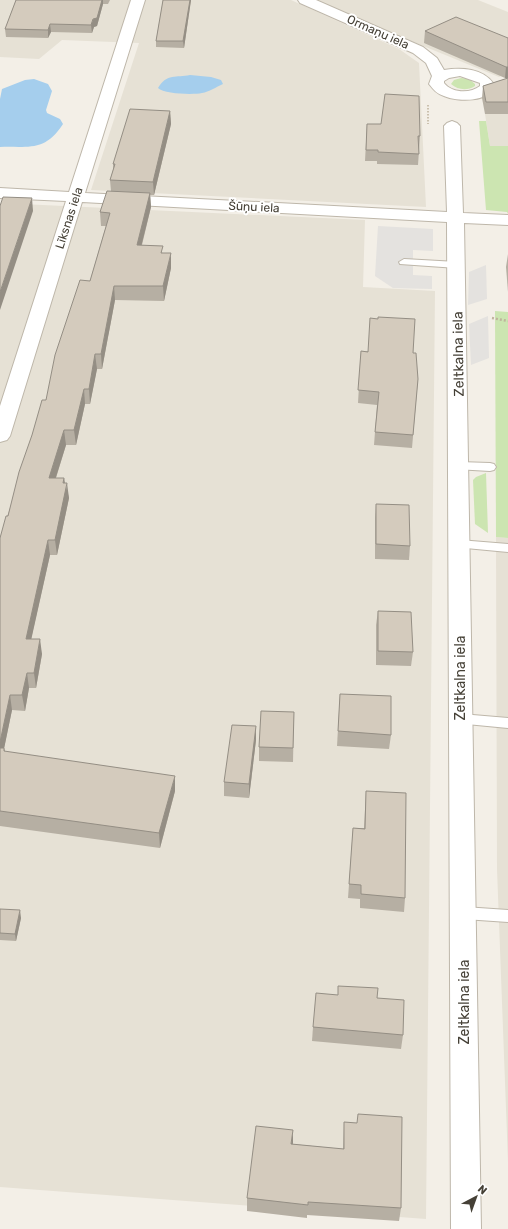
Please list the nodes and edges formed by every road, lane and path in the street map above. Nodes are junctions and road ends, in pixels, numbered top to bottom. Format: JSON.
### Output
{"nodes":[{"id":1,"x":138,"y":0,"type":"edge"},
{"id":2,"x":305,"y":0,"type":"edge"},
{"id":3,"x":418,"y":50,"type":"junction"},
{"id":4,"x":478,"y":85,"type":"junction"},
{"id":5,"x":502,"y":86,"type":"edge"},
{"id":6,"x":449,"y":105,"type":"junction"},
{"id":7,"x":0,"y":193,"type":"edge"},
{"id":8,"x":76,"y":197,"type":"junction"},
{"id":9,"x":456,"y":217,"type":"junction"},
{"id":10,"x":508,"y":220,"type":"edge"},
{"id":11,"x":404,"y":262,"type":"dead end"},
{"id":12,"x":457,"y":265,"type":"junction"},
{"id":13,"x":492,"y":318,"type":"dead end"},
{"id":14,"x":508,"y":321,"type":"edge"},
{"id":15,"x":0,"y":436,"type":"edge"},
{"id":16,"x":459,"y":466,"type":"junction"},
{"id":17,"x":490,"y":468,"type":"dead end"},
{"id":18,"x":459,"y":544,"type":"junction"},
{"id":19,"x":508,"y":548,"type":"edge"},
{"id":20,"x":460,"y":719,"type":"junction"},
{"id":21,"x":508,"y":723,"type":"edge"},
{"id":22,"x":464,"y":913,"type":"junction"},
{"id":23,"x":508,"y":916,"type":"edge"},
{"id":24,"x":466,"y":1229,"type":"edge"}],
"edges":[{"from":1,"to":8,"type":"street","name":"Līksnas iela"},
{"from":2,"to":3,"type":"street","name":"Ormaņu iela"},
{"from":3,"to":4,"type":"street"},
{"from":3,"to":6,"type":"street","name":"Ormaņu iela"},
{"from":4,"to":5,"type":"street"},
{"from":4,"to":6,"type":"street"},
{"from":4,"to":6,"type":"street"},
{"from":4,"to":6,"type":"street"},
{"from":6,"to":9,"type":"street","name":"Zeltkalna iela"},
{"from":7,"to":8,"type":"street","name":"Šūņu iela"},
{"from":8,"to":9,"type":"street","name":"Šūņu iela"},
{"from":8,"to":15,"type":"street","name":"Līksnas iela"},
{"from":9,"to":10,"type":"street","name":"Šūņu iela"},
{"from":9,"to":12,"type":"street","name":"Zeltkalna iela"},
{"from":11,"to":12,"type":"lane"},
{"from":12,"to":16,"type":"street","name":"Zeltkalna iela"},
{"from":13,"to":14,"type":"path"},
{"from":16,"to":17,"type":"lane"},
{"from":16,"to":18,"type":"street","name":"Zeltkalna iela"},
{"from":18,"to":19,"type":"lane"},
{"from":18,"to":20,"type":"street","name":"Zeltkalna iela"},
{"from":20,"to":21,"type":"lane"},
{"from":20,"to":22,"type":"street","name":"Zeltkalna iela"},
{"from":22,"to":23,"type":"lane"},
{"from":22,"to":24,"type":"street","name":"Zeltkalna iela"}]}
